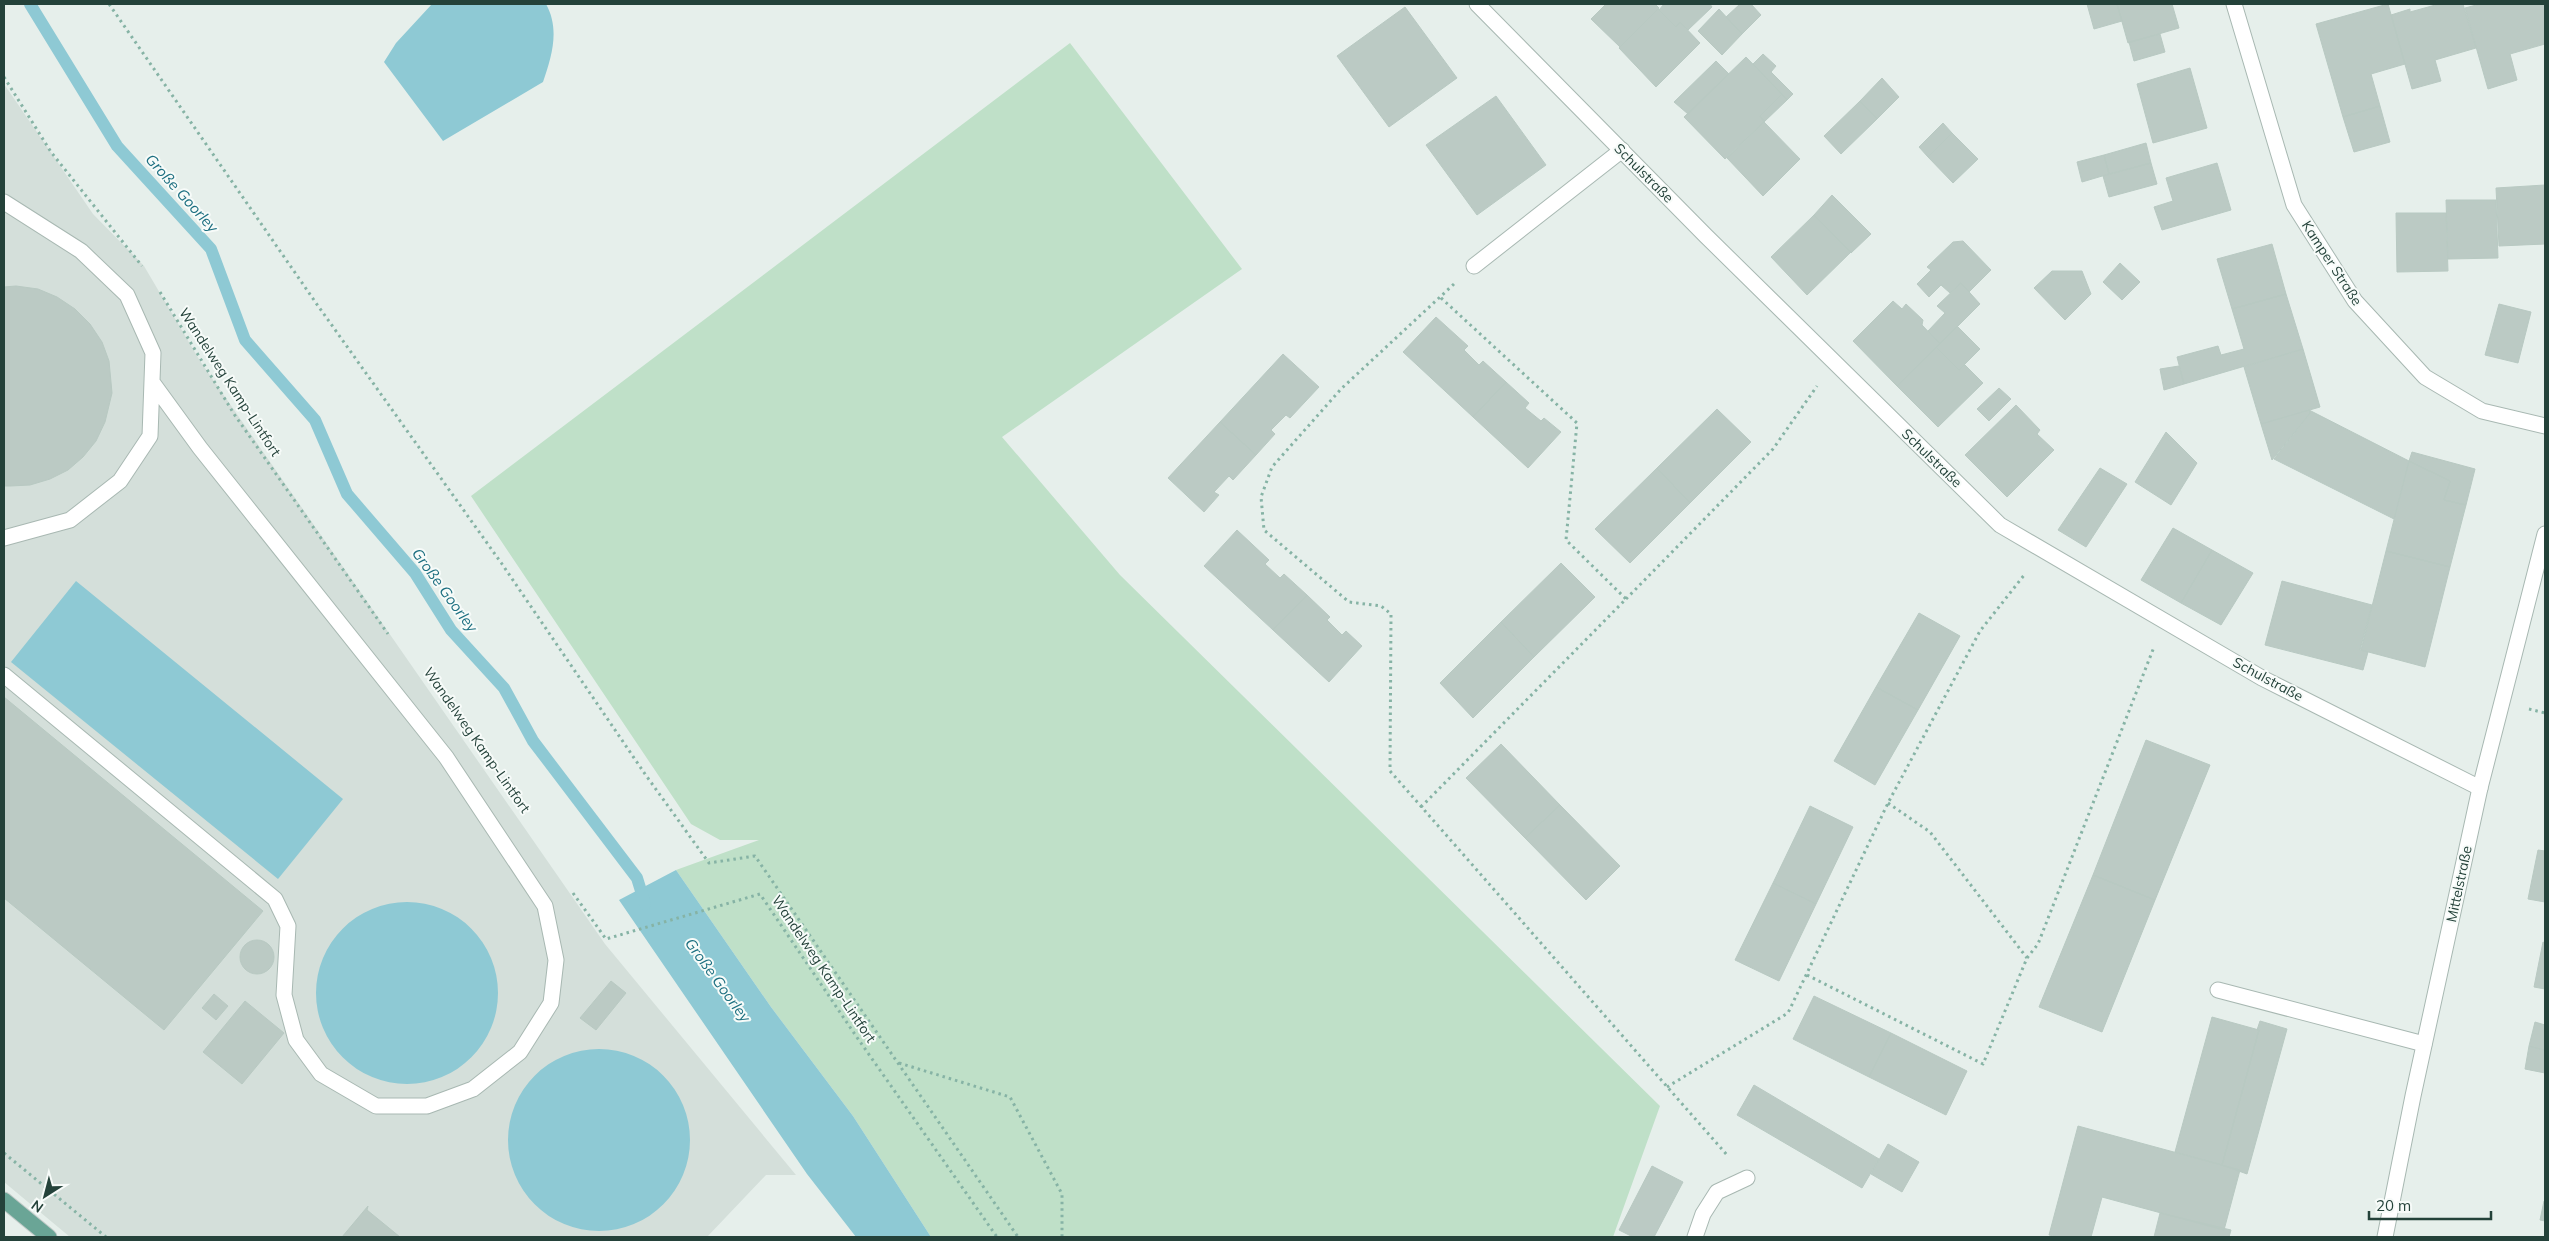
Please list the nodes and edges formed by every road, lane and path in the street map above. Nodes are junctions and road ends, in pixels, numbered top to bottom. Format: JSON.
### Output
{"nodes":[{"id":1,"x":109,"y":4,"type":"edge"},
{"id":2,"x":1477,"y":4,"type":"edge"},
{"id":3,"x":2234,"y":4,"type":"edge"},
{"id":4,"x":4,"y":77,"type":"edge"},
{"id":5,"x":1622,"y":150,"type":"junction"},
{"id":6,"x":4,"y":202,"type":"edge"},
{"id":7,"x":1474,"y":266,"type":"joint"},
{"id":8,"x":145,"y":269,"type":"dead end"},
{"id":9,"x":156,"y":285,"type":"dead end"},
{"id":10,"x":1440,"y":297,"type":"junction"},
{"id":11,"x":1833,"y":362,"type":"junction"},
{"id":12,"x":152,"y":382,"type":"junction"},
{"id":13,"x":2545,"y":426,"type":"edge"},
{"id":14,"x":2545,"y":534,"type":"edge"},
{"id":15,"x":4,"y":538,"type":"edge"},
{"id":16,"x":2044,"y":550,"type":"junction"},
{"id":17,"x":1626,"y":599,"type":"junction"},
{"id":18,"x":2165,"y":620,"type":"junction"},
{"id":19,"x":389,"y":635,"type":"dead end"},
{"id":20,"x":4,"y":675,"type":"edge"},
{"id":21,"x":2480,"y":788,"type":"junction"},
{"id":22,"x":1888,"y":803,"type":"junction"},
{"id":23,"x":1421,"y":807,"type":"junction"},
{"id":24,"x":572,"y":891,"type":"dead end"},
{"id":25,"x":2027,"y":958,"type":"junction"},
{"id":26,"x":1807,"y":975,"type":"junction"},
{"id":27,"x":2218,"y":990,"type":"dead end"},
{"id":28,"x":2424,"y":1044,"type":"junction"},
{"id":29,"x":897,"y":1062,"type":"junction"},
{"id":30,"x":1667,"y":1087,"type":"junction"},
{"id":31,"x":4,"y":1153,"type":"edge"},
{"id":32,"x":1747,"y":1178,"type":"joint"},
{"id":33,"x":4,"y":1200,"type":"edge"},
{"id":34,"x":49,"y":1237,"type":"edge"},
{"id":35,"x":106,"y":1237,"type":"edge"},
{"id":36,"x":998,"y":1237,"type":"edge"},
{"id":37,"x":1018,"y":1237,"type":"edge"},
{"id":38,"x":1062,"y":1237,"type":"edge"},
{"id":39,"x":1695,"y":1237,"type":"edge"},
{"id":40,"x":2385,"y":1237,"type":"edge"}],
"edges":[{"from":1,"to":29,"type":"path","name":"Wandelweg Kamp-Lintfort"},
{"from":2,"to":5,"type":"street","name":"Schulstraße"},
{"from":3,"to":13,"type":"street","name":"Kamper Straße"},
{"from":4,"to":8,"type":"path"},
{"from":5,"to":7,"type":"street"},
{"from":5,"to":11,"type":"street","name":"Schulstraße"},
{"from":6,"to":12,"type":"street"},
{"from":7,"to":10,"type":"path"},
{"from":9,"to":19,"type":"path","name":"Wandelweg Kamp-Lintfort"},
{"from":10,"to":17,"type":"path"},
{"from":10,"to":23,"type":"path"},
{"from":11,"to":16,"type":"street","name":"Schulstraße"},
{"from":11,"to":17,"type":"path"},
{"from":12,"to":15,"type":"street"},
{"from":12,"to":20,"type":"street"},
{"from":14,"to":21,"type":"street","name":"Mittelstraße"},
{"from":16,"to":18,"type":"street","name":"Schulstraße"},
{"from":16,"to":22,"type":"path"},
{"from":17,"to":23,"type":"path"},
{"from":18,"to":21,"type":"street","name":"Schulstraße"},
{"from":18,"to":25,"type":"path"},
{"from":21,"to":28,"type":"street","name":"Mittelstraße"},
{"from":22,"to":25,"type":"path"},
{"from":22,"to":26,"type":"path"},
{"from":23,"to":30,"type":"path"},
{"from":24,"to":36,"type":"path","name":"Wandelweg Kamp-Lintfort"},
{"from":25,"to":26,"type":"path"},
{"from":26,"to":30,"type":"path"},
{"from":27,"to":28,"type":"street"},
{"from":28,"to":40,"type":"street","name":"Mittelstraße"},
{"from":29,"to":37,"type":"path","name":"Wandelweg Kamp-Lintfort"},
{"from":29,"to":38,"type":"path"},
{"from":30,"to":32,"type":"path"},
{"from":31,"to":35,"type":"path"},
{"from":32,"to":39,"type":"street"},
{"from":33,"to":34,"type":"main road"}]}
